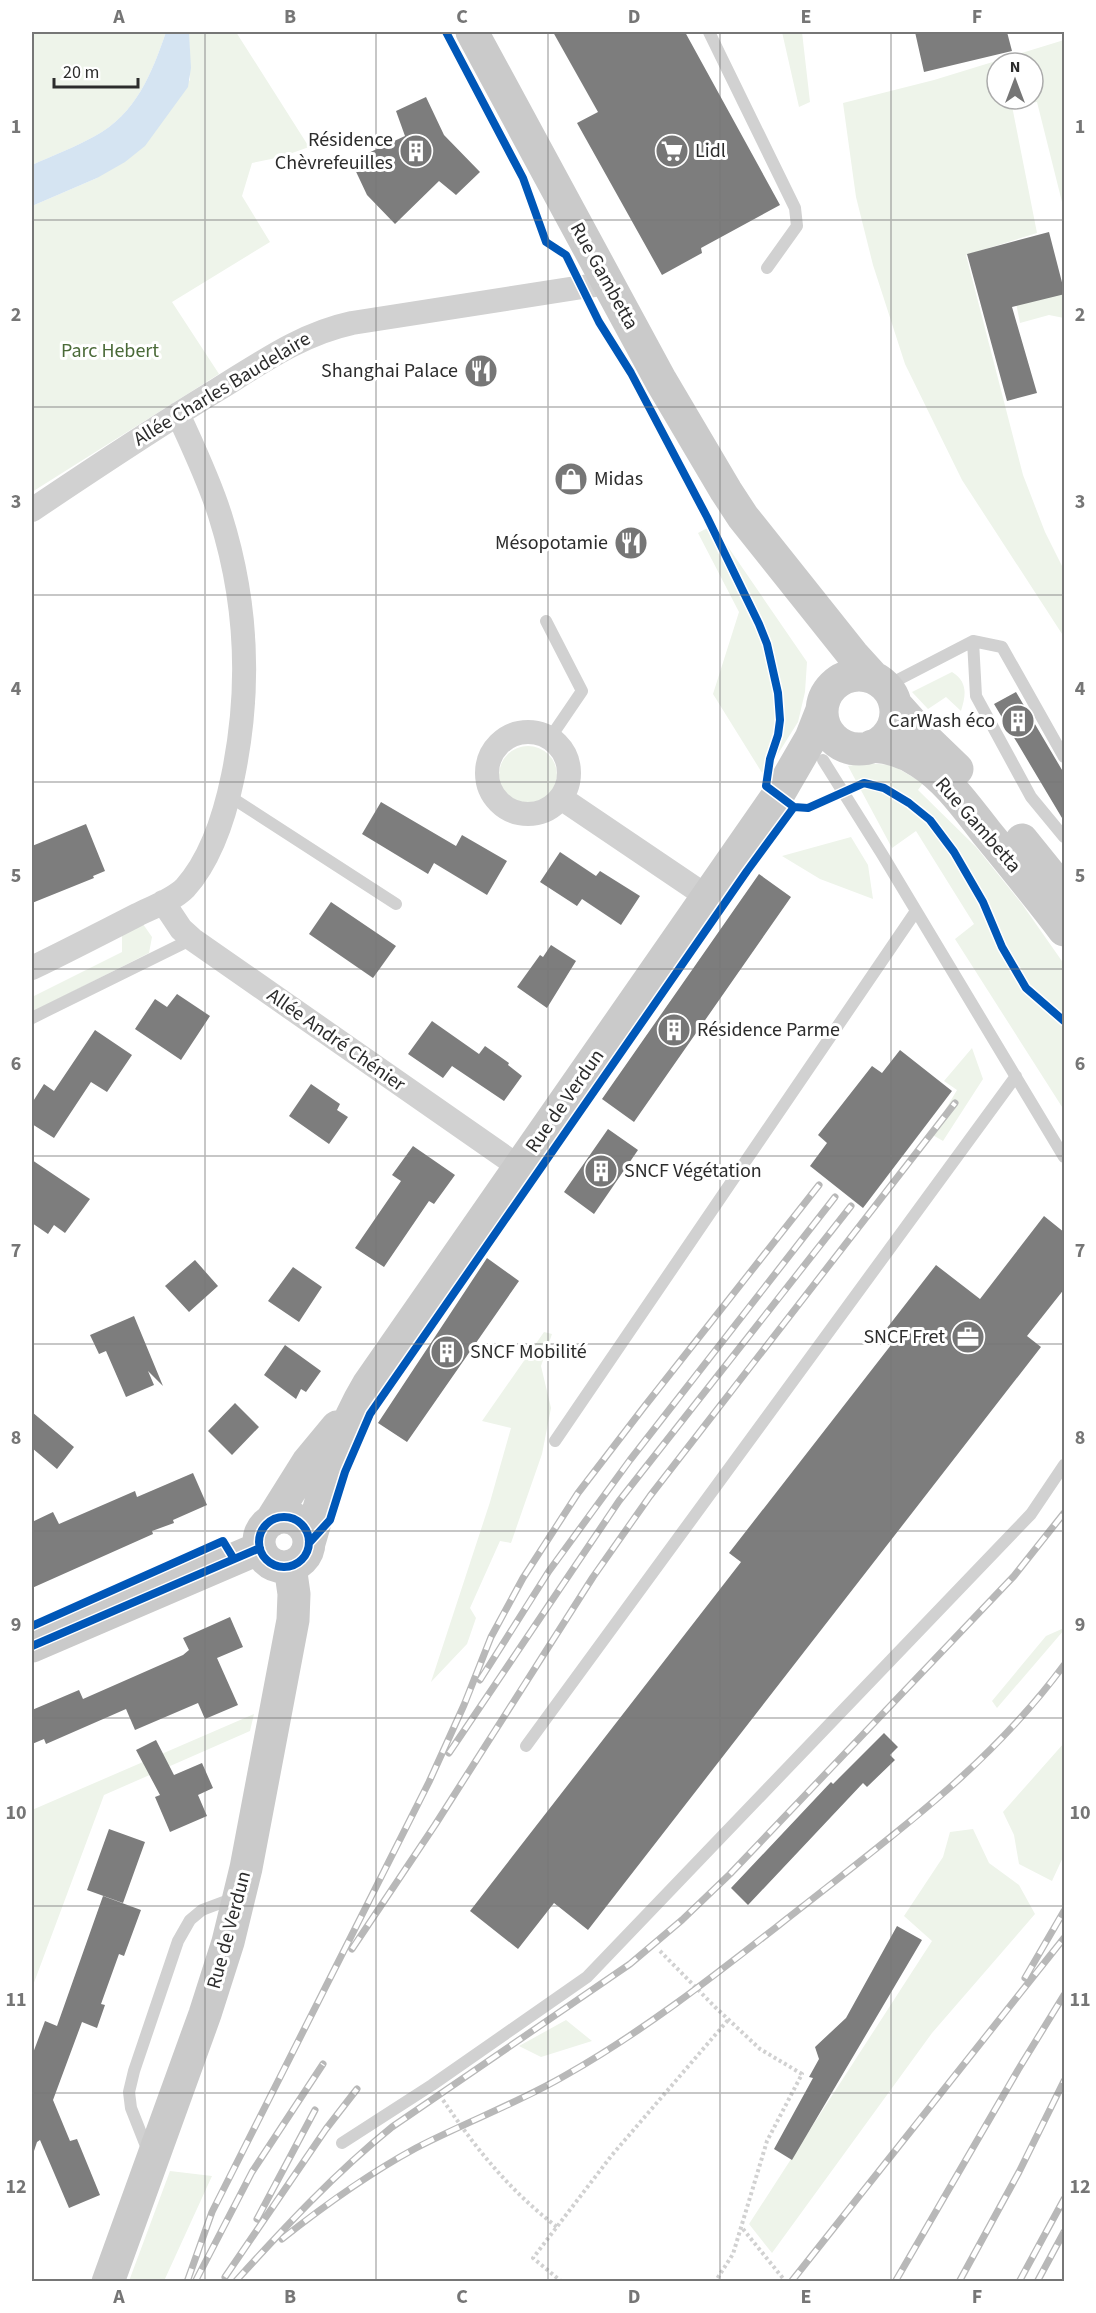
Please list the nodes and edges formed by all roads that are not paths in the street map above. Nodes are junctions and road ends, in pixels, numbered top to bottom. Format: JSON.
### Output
{"nodes":[{"id":1,"x":472,"y":32,"type":"edge"},
{"id":2,"x":709,"y":32,"type":"edge"},
{"id":3,"x":767,"y":268,"type":"dead end"},
{"id":4,"x":608,"y":283,"type":"junction"},
{"id":5,"x":178,"y":414,"type":"junction"},
{"id":6,"x":32,"y":510,"type":"edge"},
{"id":7,"x":743,"y":517,"type":"junction"},
{"id":8,"x":546,"y":621,"type":"dead end"},
{"id":9,"x":973,"y":641,"type":"junction"},
{"id":10,"x":885,"y":689,"type":"junction"},
{"id":11,"x":824,"y":702,"type":"junction"},
{"id":12,"x":550,"y":738,"type":"junction"},
{"id":13,"x":864,"y":748,"type":"junction"},
{"id":14,"x":1065,"y":757,"type":"edge"},
{"id":15,"x":823,"y":760,"type":"junction"},
{"id":16,"x":778,"y":795,"type":"junction"},
{"id":17,"x":229,"y":796,"type":"junction"},
{"id":18,"x":561,"y":798,"type":"junction"},
{"id":19,"x":1065,"y":837,"type":"edge"},
{"id":20,"x":1065,"y":892,"type":"edge"},
{"id":21,"x":706,"y":897,"type":"junction"},
{"id":22,"x":163,"y":902,"type":"junction"},
{"id":23,"x":396,"y":904,"type":"dead end"},
{"id":24,"x":916,"y":911,"type":"junction"},
{"id":25,"x":1065,"y":930,"type":"edge"},
{"id":26,"x":192,"y":939,"type":"junction"},
{"id":27,"x":32,"y":968,"type":"edge"},
{"id":28,"x":32,"y":1018,"type":"edge"},
{"id":29,"x":1016,"y":1076,"type":"junction"},
{"id":30,"x":1065,"y":1157,"type":"edge"},
{"id":31,"x":519,"y":1167,"type":"junction"},
{"id":32,"x":353,"y":1409,"type":"junction"},
{"id":33,"x":555,"y":1441,"type":"dead end"},
{"id":34,"x":1065,"y":1465,"type":"edge"},
{"id":35,"x":265,"y":1534,"type":"junction"},
{"id":36,"x":299,"y":1554,"type":"junction"},
{"id":37,"x":32,"y":1646,"type":"edge"},
{"id":38,"x":526,"y":1746,"type":"dead end"},
{"id":39,"x":240,"y":1895,"type":"junction"},
{"id":40,"x":342,"y":2143,"type":"dead end"},
{"id":41,"x":152,"y":2162,"type":"junction"},
{"id":42,"x":108,"y":2282,"type":"edge"}],
"edges":[{"from":1,"to":4,"type":"main road","name":"Rue Gambetta"},
{"from":2,"to":3,"type":"lane"},
{"from":4,"to":5,"type":"street","name":"Allée Charles Baudelaire"},
{"from":4,"to":7,"type":"main road","name":"Rue Gambetta"},
{"from":5,"to":6,"type":"street","name":"Allée Charles Baudelaire"},
{"from":5,"to":17,"type":"street"},
{"from":7,"to":10,"type":"main road","name":"Rue Gambetta"},
{"from":7,"to":11,"type":"main road","name":"Rue Gambetta"},
{"from":8,"to":12,"type":"lane"},
{"from":9,"to":10,"type":"lane"},
{"from":9,"to":14,"type":"lane"},
{"from":9,"to":19,"type":"lane"},
{"from":10,"to":11,"type":"main road"},
{"from":10,"to":13,"type":"main road"},
{"from":10,"to":20,"type":"main road","name":"Rue Gambetta"},
{"from":11,"to":13,"type":"main road"},
{"from":11,"to":16,"type":"main road","name":"Rue de Verdun"},
{"from":12,"to":18,"type":"street"},
{"from":12,"to":18,"type":"street"},
{"from":13,"to":15,"type":"main road","name":"Rue de Verdun"},
{"from":13,"to":25,"type":"main road","name":"Rue Gambetta"},
{"from":15,"to":16,"type":"main road","name":"Rue de Verdun"},
{"from":15,"to":24,"type":"lane"},
{"from":16,"to":21,"type":"main road","name":"Rue de Verdun"},
{"from":17,"to":22,"type":"street"},
{"from":17,"to":23,"type":"lane"},
{"from":18,"to":21,"type":"street"},
{"from":21,"to":31,"type":"main road","name":"Rue de Verdun"},
{"from":22,"to":26,"type":"street","name":"Allée André Chénier"},
{"from":22,"to":27,"type":"street"},
{"from":24,"to":29,"type":"lane"},
{"from":24,"to":33,"type":"lane"},
{"from":26,"to":28,"type":"lane"},
{"from":26,"to":31,"type":"street","name":"Allée André Chénier"},
{"from":29,"to":30,"type":"lane"},
{"from":29,"to":38,"type":"lane"},
{"from":31,"to":32,"type":"main road","name":"Rue de Verdun"},
{"from":32,"to":35,"type":"main road","name":"Rue de Verdun"},
{"from":32,"to":36,"type":"main road","name":"Rue de Verdun"},
{"from":34,"to":40,"type":"lane"},
{"from":35,"to":36,"type":"main road"},
{"from":35,"to":36,"type":"main road"},
{"from":35,"to":37,"type":"main road"},
{"from":36,"to":39,"type":"main road","name":"Rue de Verdun"},
{"from":39,"to":41,"type":"main road","name":"Rue de Verdun"},
{"from":39,"to":41,"type":"lane"},
{"from":41,"to":42,"type":"main road","name":"Rue de Verdun"}]}
